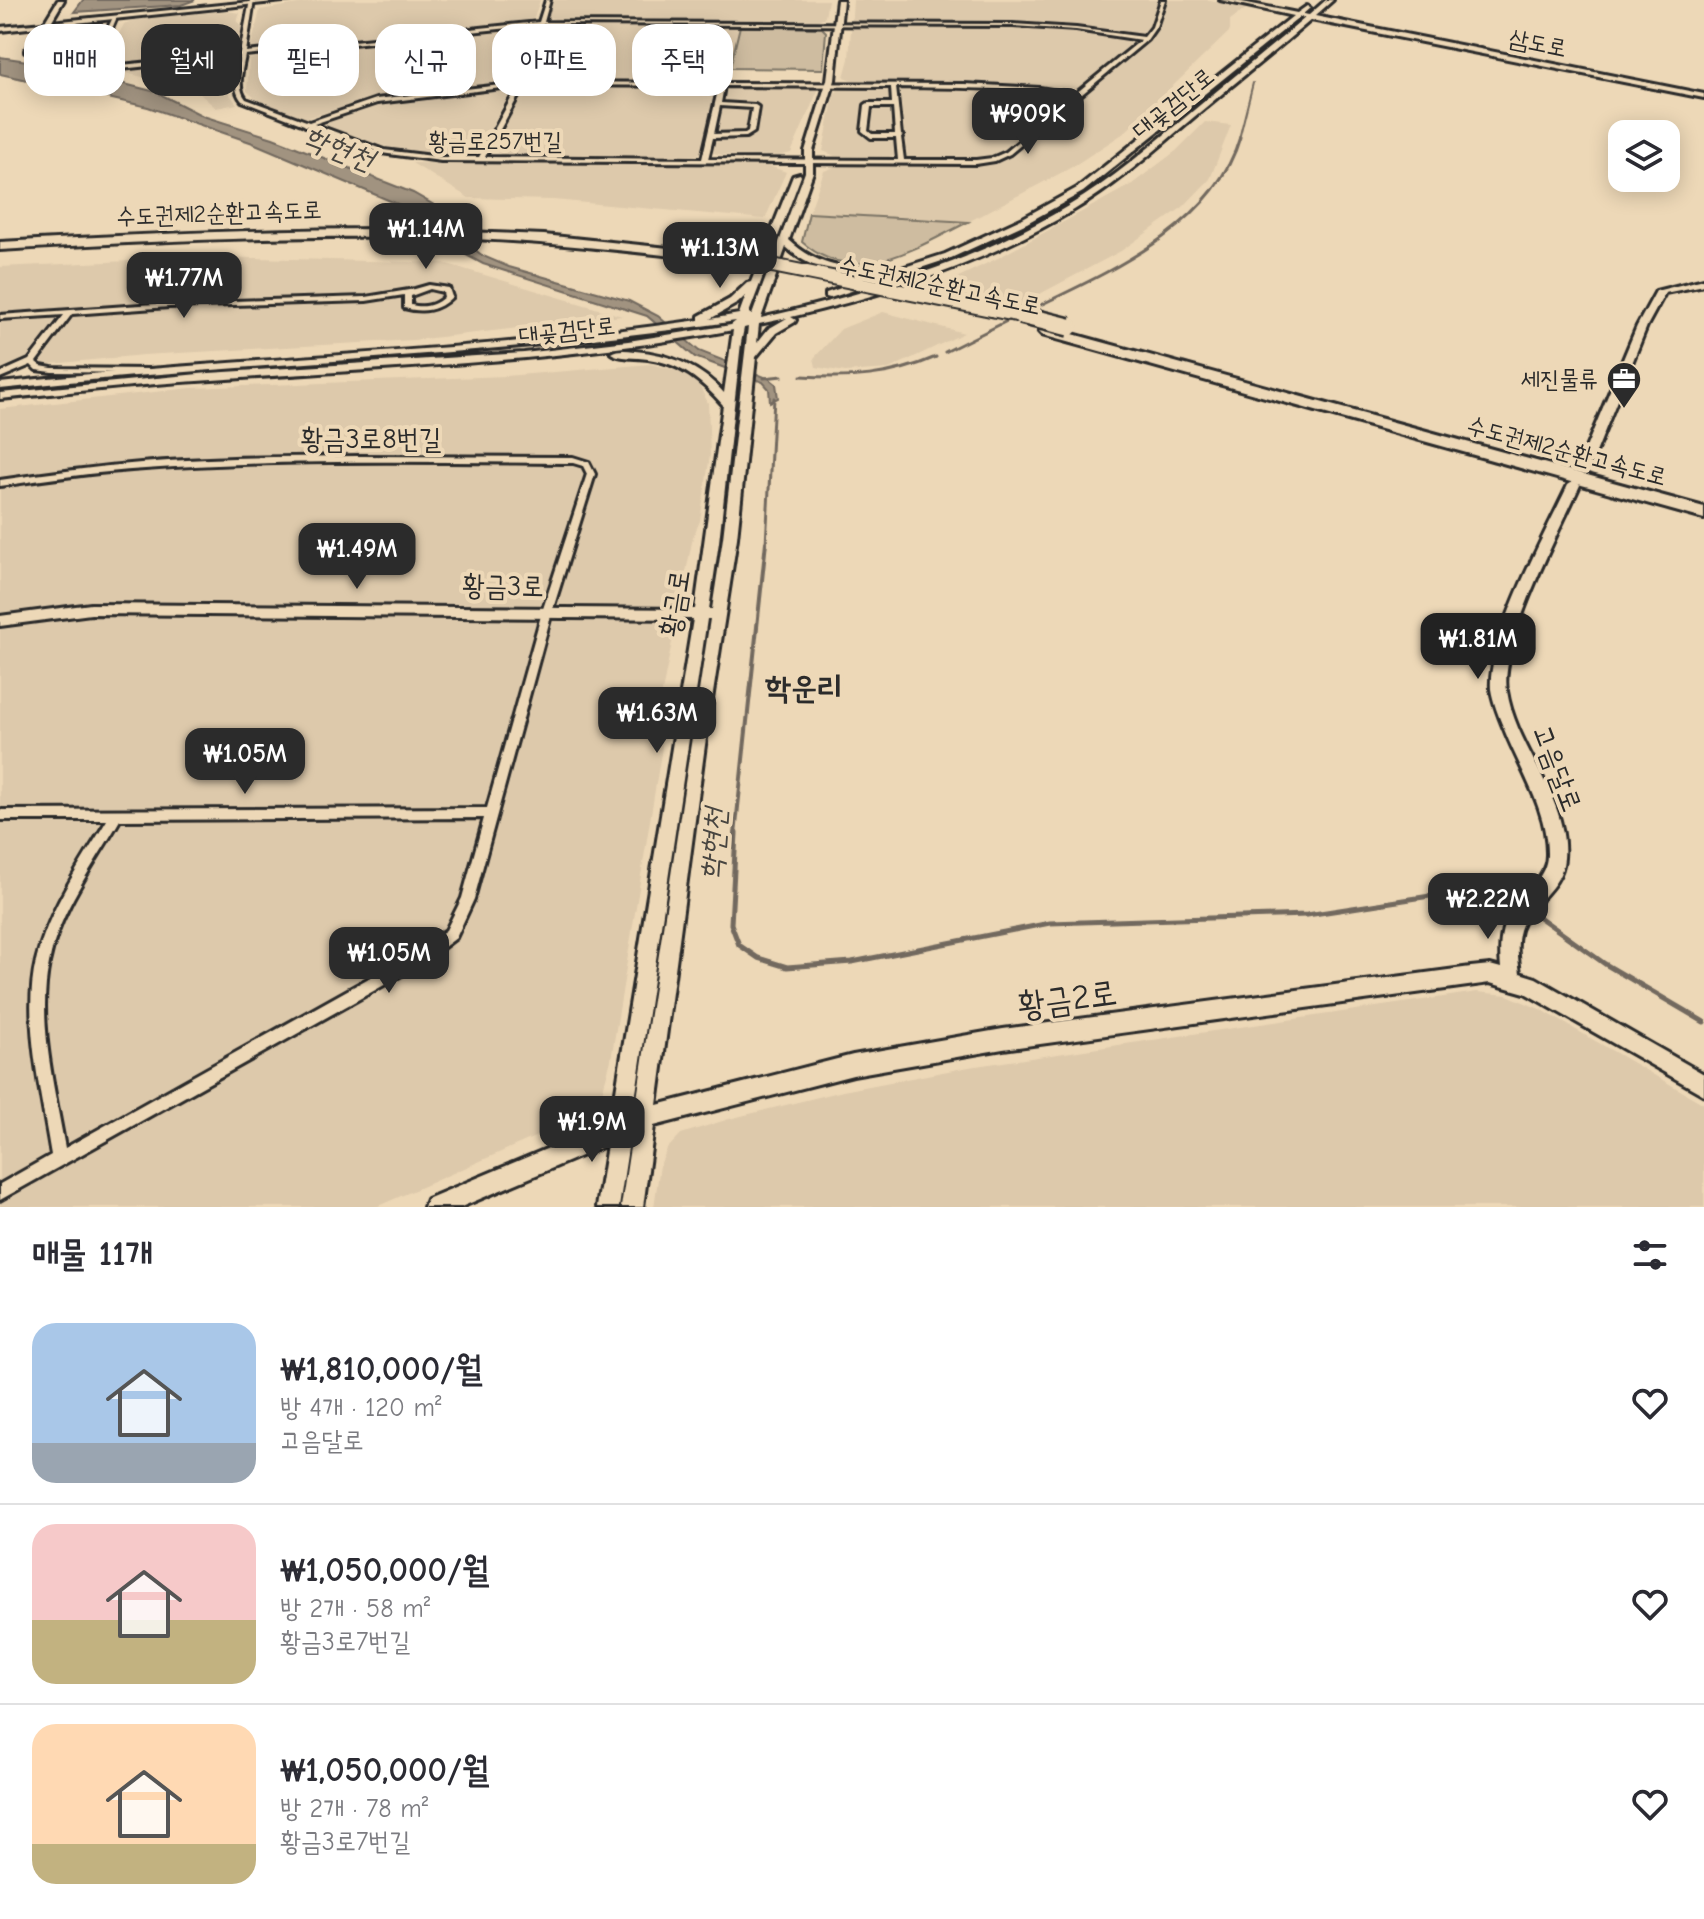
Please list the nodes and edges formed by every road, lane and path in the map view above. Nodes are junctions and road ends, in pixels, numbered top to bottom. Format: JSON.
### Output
{"nodes":[{"id":1,"x":61,"y":0,"type":"edge"},
{"id":2,"x":290,"y":0,"type":"edge"},
{"id":3,"x":548,"y":0,"type":"edge"},
{"id":4,"x":840,"y":0,"type":"edge"},
{"id":5,"x":1163,"y":0,"type":"edge"},
{"id":6,"x":1223,"y":0,"type":"edge"},
{"id":7,"x":1317,"y":0,"type":"edge"},
{"id":8,"x":1330,"y":0,"type":"edge"},
{"id":9,"x":252,"y":2,"type":"edge"},
{"id":10,"x":1297,"y":16,"type":"junction"},
{"id":11,"x":115,"y":17,"type":"junction"},
{"id":12,"x":1309,"y":18,"type":"junction"},
{"id":13,"x":540,"y":23,"type":"junction"},
{"id":14,"x":46,"y":24,"type":"joint"},
{"id":15,"x":836,"y":24,"type":"junction"},
{"id":16,"x":24,"y":26,"type":"edge"},
{"id":17,"x":0,"y":29,"type":"edge"},
{"id":18,"x":1145,"y":39,"type":"junction"},
{"id":19,"x":243,"y":54,"type":"junction"},
{"id":20,"x":733,"y":84,"type":"edge"},
{"id":21,"x":830,"y":85,"type":"junction"},
{"id":22,"x":893,"y":85,"type":"junction"},
{"id":23,"x":492,"y":87,"type":"edge"},
{"id":24,"x":515,"y":96,"type":"edge"},
{"id":25,"x":720,"y":96,"type":"edge"},
{"id":26,"x":1077,"y":96,"type":"junction"},
{"id":27,"x":1704,"y":96,"type":"edge"},
{"id":28,"x":718,"y":104,"type":"junction"},
{"id":29,"x":894,"y":105,"type":"junction"},
{"id":30,"x":307,"y":125,"type":"junction"},
{"id":31,"x":711,"y":136,"type":"junction"},
{"id":32,"x":900,"y":136,"type":"junction"},
{"id":33,"x":481,"y":159,"type":"junction"},
{"id":34,"x":705,"y":160,"type":"junction"},
{"id":35,"x":807,"y":161,"type":"junction"},
{"id":36,"x":901,"y":161,"type":"junction"},
{"id":37,"x":410,"y":238,"type":"junction"},
{"id":38,"x":784,"y":240,"type":"junction"},
{"id":39,"x":0,"y":246,"type":"edge"},
{"id":40,"x":0,"y":252,"type":"edge"},
{"id":41,"x":741,"y":264,"type":"junction"},
{"id":42,"x":922,"y":266,"type":"junction"},
{"id":43,"x":757,"y":279,"type":"junction"},
{"id":44,"x":1704,"y":282,"type":"edge"},
{"id":45,"x":413,"y":291,"type":"junction"},
{"id":46,"x":366,"y":299,"type":"junction"},
{"id":47,"x":407,"y":306,"type":"junction"},
{"id":48,"x":813,"y":310,"type":"junction"},
{"id":49,"x":71,"y":311,"type":"junction"},
{"id":50,"x":0,"y":317,"type":"edge"},
{"id":51,"x":756,"y":319,"type":"junction"},
{"id":52,"x":696,"y":322,"type":"junction"},
{"id":53,"x":741,"y":322,"type":"junction"},
{"id":54,"x":754,"y":351,"type":"junction"},
{"id":55,"x":580,"y":352,"type":"junction"},
{"id":56,"x":32,"y":362,"type":"junction"},
{"id":57,"x":148,"y":371,"type":"junction"},
{"id":58,"x":0,"y":376,"type":"edge"},
{"id":59,"x":0,"y":386,"type":"edge"},
{"id":60,"x":0,"y":396,"type":"edge"},
{"id":61,"x":729,"y":405,"type":"junction"},
{"id":62,"x":1587,"y":460,"type":"tunnel mouth"},
{"id":63,"x":0,"y":483,"type":"edge"},
{"id":64,"x":1574,"y":485,"type":"tunnel mouth"},
{"id":65,"x":1704,"y":501,"type":"edge"},
{"id":66,"x":1704,"y":513,"type":"edge"},
{"id":67,"x":547,"y":612,"type":"junction"},
{"id":68,"x":709,"y":614,"type":"junction"},
{"id":69,"x":0,"y":621,"type":"edge"},
{"id":70,"x":491,"y":813,"type":"junction"},
{"id":71,"x":117,"y":814,"type":"junction"},
{"id":72,"x":0,"y":815,"type":"edge"},
{"id":73,"x":1511,"y":977,"type":"junction"},
{"id":74,"x":1704,"y":1085,"type":"edge"},
{"id":75,"x":646,"y":1118,"type":"junction"},
{"id":76,"x":620,"y":1129,"type":"junction"},
{"id":77,"x":59,"y":1159,"type":"junction"},
{"id":78,"x":0,"y":1192,"type":"edge"},
{"id":79,"x":435,"y":1207,"type":"edge"},
{"id":80,"x":608,"y":1207,"type":"edge"},
{"id":81,"x":632,"y":1207,"type":"edge"}],
"edges":[{"from":1,"to":14,"type":"street"},
{"from":2,"to":9,"type":"street"},
{"from":3,"to":13,"type":"street"},
{"from":4,"to":15,"type":"street","name":"황금로"},
{"from":5,"to":18,"type":"street"},
{"from":6,"to":10,"type":"street","name":"삼도로"},
{"from":7,"to":10,"type":"street","name":"대곶검단로"},
{"from":8,"to":12,"type":"street","name":"대곶검단로"},
{"from":9,"to":11,"type":"street"},
{"from":9,"to":19,"type":"street","name":"황금로257번길"},
{"from":10,"to":12,"type":"street","name":"삼도로"},
{"from":10,"to":42,"type":"street","name":"대곶검단로"},
{"from":11,"to":14,"type":"street"},
{"from":11,"to":19,"type":"street"},
{"from":12,"to":27,"type":"street","name":"삼도로"},
{"from":12,"to":48,"type":"street","name":"대곶검단로"},
{"from":13,"to":15,"type":"street"},
{"from":13,"to":19,"type":"street"},
{"from":15,"to":18,"type":"street"},
{"from":15,"to":21,"type":"street","name":"황금로"},
{"from":16,"to":17,"type":"street"},
{"from":18,"to":26,"type":"street","name":"황금로257번길"},
{"from":19,"to":30,"type":"street","name":"황금로257번길"},
{"from":20,"to":21,"type":"street"},
{"from":21,"to":22,"type":"street"},
{"from":21,"to":35,"type":"street","name":"황금로"},
{"from":22,"to":26,"type":"street"},
{"from":22,"to":29,"type":"street"},
{"from":23,"to":30,"type":"street"},
{"from":24,"to":33,"type":"street"},
{"from":25,"to":28,"type":"street"},
{"from":26,"to":36,"type":"street","name":"황금로257번길"},
{"from":28,"to":31,"type":"street"},
{"from":28,"to":31,"type":"street"},
{"from":29,"to":32,"type":"street"},
{"from":29,"to":32,"type":"street"},
{"from":30,"to":33,"type":"street","name":"황금로257번길"},
{"from":31,"to":34,"type":"street"},
{"from":32,"to":36,"type":"street"},
{"from":33,"to":34,"type":"street","name":"황금로257번길"},
{"from":34,"to":35,"type":"street","name":"황금로257번길"},
{"from":35,"to":36,"type":"street","name":"황금로257번길"},
{"from":35,"to":38,"type":"street","name":"황금로"},
{"from":35,"to":43,"type":"street","name":"황금로"},
{"from":37,"to":39,"type":"highway","name":"수도권제2순환고속도로"},
{"from":37,"to":40,"type":"highway","name":"수도권제2순환고속도로"},
{"from":37,"to":41,"type":"highway","name":"수도권제2순환고속도로"},
{"from":38,"to":42,"type":"street"},
{"from":38,"to":51,"type":"street","name":"황금로"},
{"from":41,"to":65,"type":"highway","name":"수도권제2순환고속도로","bridge":true},
{"from":41,"to":66,"type":"highway","name":"수도권제2순환고속도로"},
{"from":42,"to":51,"type":"street","name":"대곶검단로"},
{"from":43,"to":52,"type":"street"},
{"from":43,"to":53,"type":"street","name":"황금로"},
{"from":44,"to":62,"type":"street"},
{"from":45,"to":46,"type":"street"},
{"from":45,"to":47,"type":"street"},
{"from":45,"to":47,"type":"street"},
{"from":46,"to":47,"type":"street"},
{"from":46,"to":49,"type":"street"},
{"from":48,"to":51,"type":"street","name":"대곶검단로"},
{"from":48,"to":54,"type":"street"},
{"from":49,"to":50,"type":"street"},
{"from":49,"to":56,"type":"street"},
{"from":51,"to":53,"type":"street","name":"대곶검단로"},
{"from":51,"to":54,"type":"street","name":"황금로"},
{"from":52,"to":53,"type":"street","name":"대곶검단로"},
{"from":52,"to":57,"type":"street","name":"대곶검단로"},
{"from":53,"to":55,"type":"street","name":"대곶검단로"},
{"from":53,"to":61,"type":"street","name":"황금로"},
{"from":54,"to":68,"type":"street","name":"황금로"},
{"from":55,"to":60,"type":"street","name":"대곶검단로"},
{"from":55,"to":61,"type":"street"},
{"from":56,"to":57,"type":"street"},
{"from":56,"to":58,"type":"street"},
{"from":57,"to":59,"type":"street","name":"대곶검단로"},
{"from":61,"to":68,"type":"street","name":"황금로"},
{"from":63,"to":67,"type":"street","name":"황금3로8번길"},
{"from":64,"to":73,"type":"street","name":"고음달로"},
{"from":67,"to":68,"type":"street","name":"황금3로"},
{"from":67,"to":69,"type":"street","name":"황금3로"},
{"from":67,"to":70,"type":"street"},
{"from":68,"to":75,"type":"street","name":"황금로"},
{"from":68,"to":76,"type":"street","name":"황금로"},
{"from":70,"to":71,"type":"street"},
{"from":70,"to":77,"type":"street"},
{"from":71,"to":72,"type":"street"},
{"from":71,"to":77,"type":"street"},
{"from":73,"to":74,"type":"street","name":"황금2로"},
{"from":73,"to":75,"type":"street","name":"황금2로"},
{"from":75,"to":76,"type":"street","name":"황금2로"},
{"from":75,"to":81,"type":"street","name":"황금로"},
{"from":76,"to":79,"type":"street","name":"황금2로"},
{"from":76,"to":80,"type":"street","name":"황금로"},
{"from":77,"to":78,"type":"street"}]}
